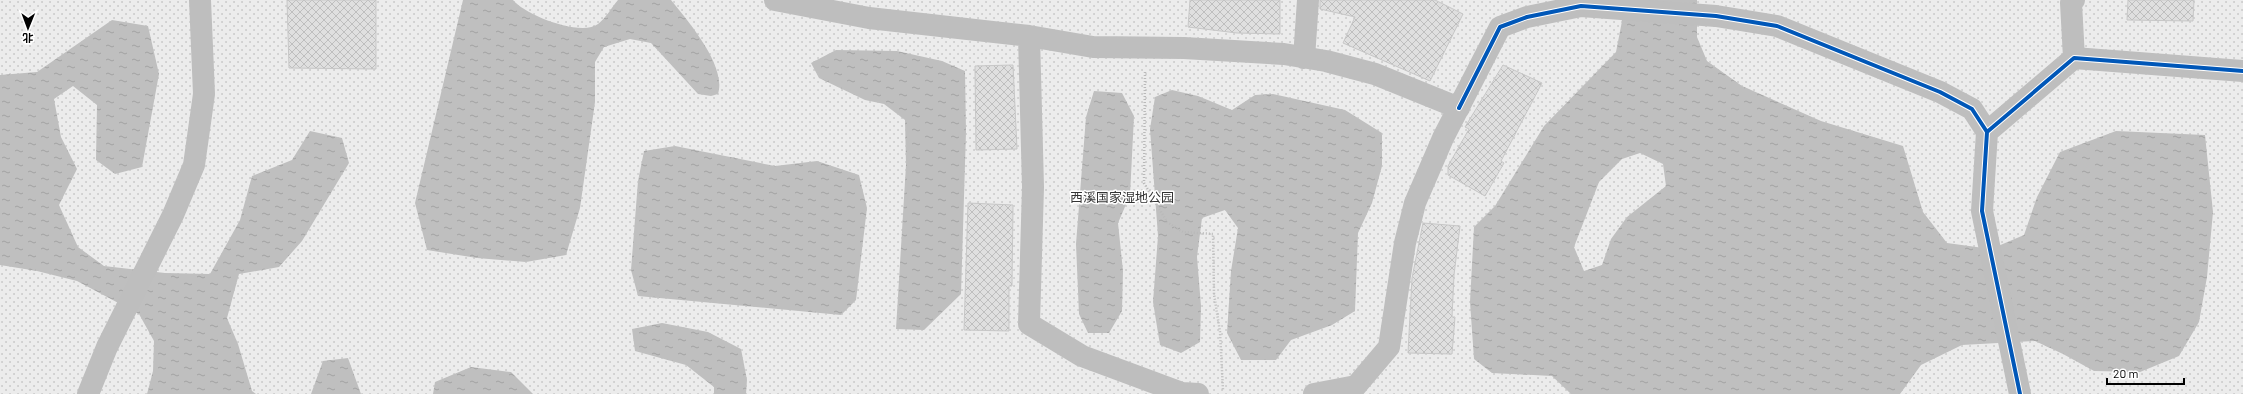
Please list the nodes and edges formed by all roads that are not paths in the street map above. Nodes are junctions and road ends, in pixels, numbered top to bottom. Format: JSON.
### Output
{"nodes":[{"id":1,"x":200,"y":0,"type":"edge"},
{"id":2,"x":775,"y":0,"type":"edge"},
{"id":3,"x":2074,"y":0,"type":"edge"},
{"id":4,"x":1308,"y":1,"type":"edge"},
{"id":5,"x":1030,"y":36,"type":"junction"},
{"id":6,"x":1304,"y":58,"type":"junction"},
{"id":7,"x":2074,"y":58,"type":"junction"},
{"id":8,"x":2243,"y":71,"type":"edge"},
{"id":9,"x":1459,"y":108,"type":"junction"},
{"id":10,"x":1988,"y":132,"type":"junction"},
{"id":11,"x":88,"y":394,"type":"edge"},
{"id":12,"x":1198,"y":394,"type":"edge"},
{"id":13,"x":1314,"y":394,"type":"edge"},
{"id":14,"x":2020,"y":394,"type":"edge"}],
"edges":[{"from":1,"to":11,"type":"street"},
{"from":2,"to":5,"type":"street"},
{"from":3,"to":7,"type":"street"},
{"from":4,"to":6,"type":"street"},
{"from":5,"to":6,"type":"street"},
{"from":5,"to":12,"type":"street"},
{"from":6,"to":9,"type":"street"},
{"from":7,"to":8,"type":"street"},
{"from":7,"to":10,"type":"street"},
{"from":9,"to":10,"type":"street"},
{"from":9,"to":13,"type":"street"},
{"from":10,"to":14,"type":"street"}]}
